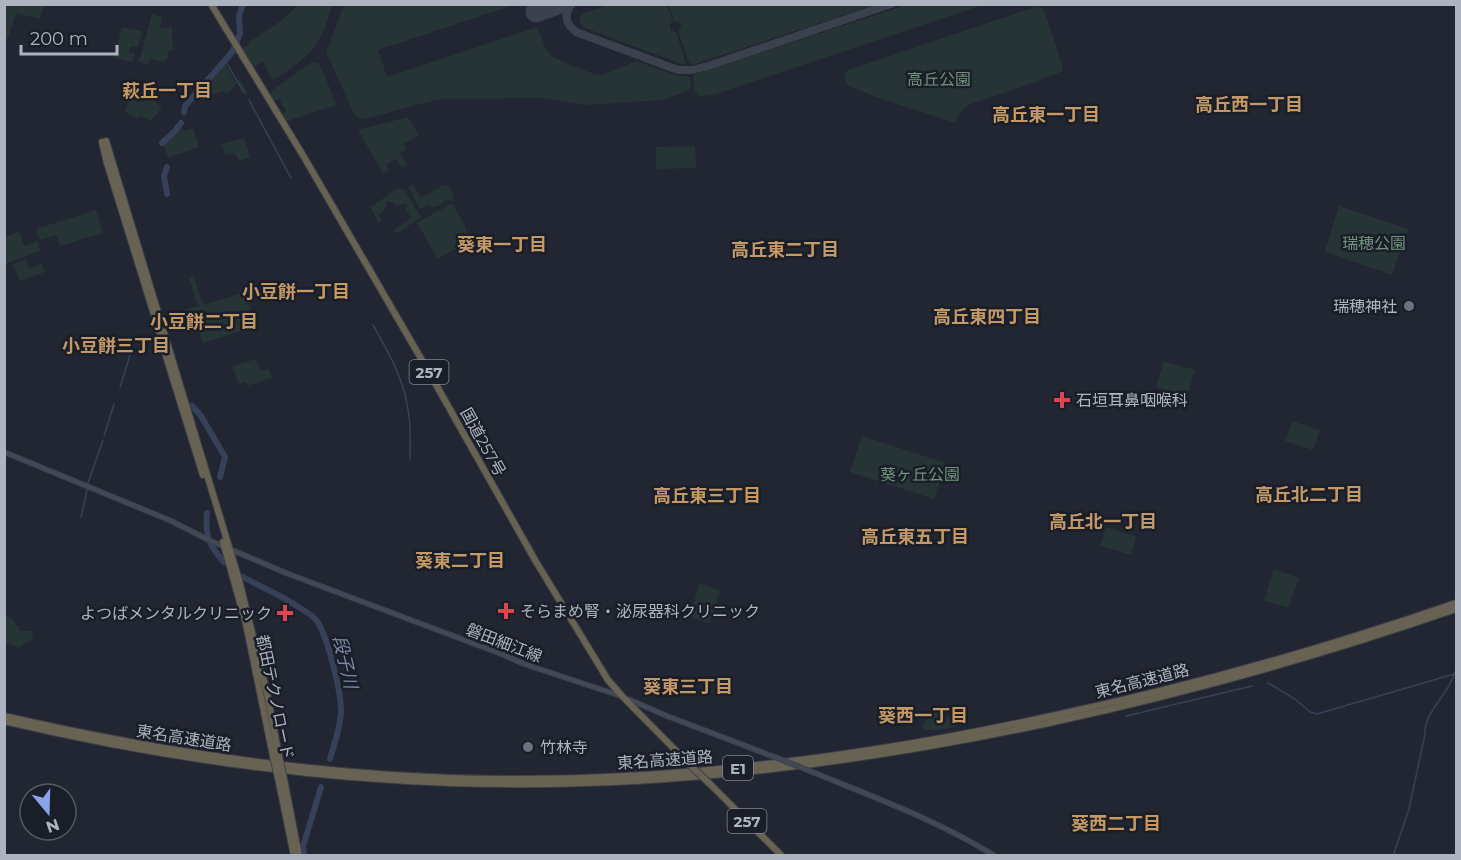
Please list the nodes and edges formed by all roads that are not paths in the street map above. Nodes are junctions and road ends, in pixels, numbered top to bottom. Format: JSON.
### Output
{"nodes":[{"id":1,"x":211,"y":4,"type":"edge"},
{"id":2,"x":104,"y":142,"type":"dead end"},
{"id":3,"x":4,"y":452,"type":"edge"},
{"id":4,"x":227,"y":547,"type":"junction"},
{"id":5,"x":1456,"y":603,"type":"edge"},
{"id":6,"x":1456,"y":609,"type":"edge"},
{"id":7,"x":622,"y":696,"type":"junction"},
{"id":8,"x":4,"y":716,"type":"edge"},
{"id":9,"x":4,"y":721,"type":"edge"},
{"id":10,"x":281,"y":778,"type":"junction"},
{"id":11,"x":294,"y":855,"type":"edge"},
{"id":12,"x":299,"y":855,"type":"edge"},
{"id":13,"x":782,"y":855,"type":"edge"},
{"id":14,"x":995,"y":855,"type":"edge"}],
"edges":[{"from":1,"to":7,"type":"highway","name":"国道257号","number":"257"},
{"from":2,"to":4,"type":"highway"},
{"from":3,"to":4,"type":"main road","name":"磐田細江線"},
{"from":4,"to":7,"type":"main road","name":"磐田細江線"},
{"from":4,"to":10,"type":"highway","name":"都田テクノロード","bridge":true},
{"from":5,"to":8,"type":"highway","name":"東名高速道路","number":"E1"},
{"from":6,"to":9,"type":"highway","name":"東名高速道路","number":"E1"},
{"from":7,"to":13,"type":"highway","name":"国道257号","number":"257","bridge":true},
{"from":7,"to":14,"type":"main road","name":"磐田細江線","bridge":true},
{"from":10,"to":11,"type":"highway","name":"都田テクノロード"},
{"from":10,"to":12,"type":"highway","name":"都田テクノロード"}]}
